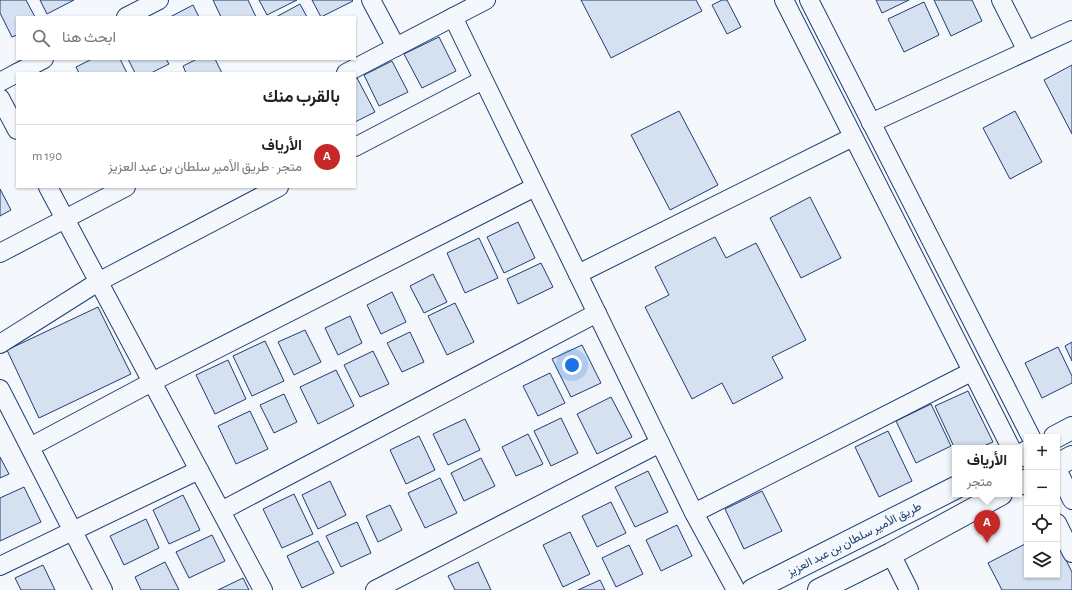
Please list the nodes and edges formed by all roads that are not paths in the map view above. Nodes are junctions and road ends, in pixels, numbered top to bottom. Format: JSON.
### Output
{"nodes":[{"id":1,"x":159,"y":0,"type":"edge"},
{"id":2,"x":371,"y":0,"type":"edge"},
{"id":3,"x":486,"y":0,"type":"edge"},
{"id":4,"x":784,"y":0,"type":"edge"},
{"id":5,"x":809,"y":0,"type":"edge"},
{"id":6,"x":1001,"y":0,"type":"edge"},
{"id":7,"x":128,"y":16,"type":"edge"},
{"id":8,"x":453,"y":17,"type":"junction"},
{"id":9,"x":1072,"y":30,"type":"edge"},
{"id":10,"x":396,"y":47,"type":"junction"},
{"id":11,"x":1026,"y":50,"type":"junction"},
{"id":12,"x":42,"y":60,"type":"edge"},
{"id":13,"x":19,"y":72,"type":"edge"},
{"id":14,"x":348,"y":72,"type":"edge"},
{"id":15,"x":16,"y":74,"type":"edge"},
{"id":16,"x":483,"y":80,"type":"junction"},
{"id":17,"x":0,"y":82,"type":"edge"},
{"id":18,"x":0,"y":98,"type":"edge"},
{"id":19,"x":871,"y":123,"type":"junction"},
{"id":20,"x":16,"y":128,"type":"edge"},
{"id":21,"x":853,"y":138,"type":"junction"},
{"id":22,"x":356,"y":146,"type":"edge"},
{"id":23,"x":535,"y":187,"type":"junction"},
{"id":24,"x":49,"y":188,"type":"edge"},
{"id":25,"x":124,"y":188,"type":"edge"},
{"id":26,"x":276,"y":188,"type":"edge"},
{"id":27,"x":65,"y":219,"type":"junction"},
{"id":28,"x":0,"y":253,"type":"edge"},
{"id":29,"x":578,"y":274,"type":"junction"},
{"id":30,"x":98,"y":282,"type":"junction"},
{"id":31,"x":597,"y":313,"type":"junction"},
{"id":32,"x":0,"y":344,"type":"edge"},
{"id":33,"x":972,"y":372,"type":"junction"},
{"id":34,"x":152,"y":382,"type":"junction"},
{"id":35,"x":0,"y":388,"type":"edge"},
{"id":36,"x":1072,"y":428,"type":"edge"},
{"id":37,"x":1029,"y":434,"type":"edge"},
{"id":38,"x":1060,"y":434,"type":"edge"},
{"id":39,"x":660,"y":443,"type":"junction"},
{"id":40,"x":1009,"y":445,"type":"edge"},
{"id":41,"x":30,"y":447,"type":"junction"},
{"id":42,"x":1072,"y":457,"type":"edge"},
{"id":43,"x":1060,"y":463,"type":"edge"},
{"id":44,"x":199,"y":470,"type":"junction"},
{"id":45,"x":1057,"y":470,"type":"edge"},
{"id":46,"x":952,"y":490,"type":"edge"},
{"id":47,"x":996,"y":497,"type":"edge"},
{"id":48,"x":1072,"y":500,"type":"edge"},
{"id":49,"x":221,"y":511,"type":"junction"},
{"id":50,"x":694,"y":513,"type":"junction"},
{"id":51,"x":1060,"y":529,"type":"edge"},
{"id":52,"x":73,"y":532,"type":"junction"},
{"id":53,"x":1072,"y":553,"type":"edge"},
{"id":54,"x":892,"y":554,"type":"junction"},
{"id":55,"x":0,"y":566,"type":"edge"},
{"id":56,"x":103,"y":590,"type":"edge"},
{"id":57,"x":264,"y":590,"type":"edge"},
{"id":58,"x":376,"y":590,"type":"edge"},
{"id":59,"x":736,"y":590,"type":"edge"},
{"id":60,"x":753,"y":590,"type":"edge"},
{"id":61,"x":819,"y":590,"type":"edge"},
{"id":62,"x":909,"y":590,"type":"edge"}],
"edges":[{"from":1,"to":7,"type":"street"},
{"from":2,"to":10,"type":"street"},
{"from":3,"to":8,"type":"street"},
{"from":4,"to":21,"type":"street"},
{"from":5,"to":19,"type":"street"},
{"from":6,"to":11,"type":"street"},
{"from":8,"to":10,"type":"street"},
{"from":8,"to":16,"type":"street"},
{"from":9,"to":11,"type":"street"},
{"from":10,"to":14,"type":"street"},
{"from":11,"to":19,"type":"street"},
{"from":12,"to":13,"type":"street"},
{"from":15,"to":17,"type":"street"},
{"from":16,"to":22,"type":"street"},
{"from":16,"to":23,"type":"street"},
{"from":18,"to":20,"type":"street"},
{"from":19,"to":37,"type":"street"},
{"from":21,"to":29,"type":"street"},
{"from":21,"to":33,"type":"street"},
{"from":23,"to":29,"type":"street"},
{"from":23,"to":34,"type":"street"},
{"from":24,"to":27,"type":"street"},
{"from":25,"to":27,"type":"street"},
{"from":26,"to":30,"type":"street"},
{"from":27,"to":28,"type":"street"},
{"from":27,"to":30,"type":"street"},
{"from":29,"to":31,"type":"street"},
{"from":30,"to":32,"type":"street"},
{"from":30,"to":34,"type":"street"},
{"from":31,"to":39,"type":"street"},
{"from":31,"to":49,"type":"street"},
{"from":33,"to":40,"type":"street"},
{"from":33,"to":50,"type":"street"},
{"from":34,"to":41,"type":"street"},
{"from":34,"to":44,"type":"street"},
{"from":35,"to":41,"type":"street"},
{"from":36,"to":38,"type":"main road"},
{"from":39,"to":50,"type":"street"},
{"from":39,"to":58,"type":"street"},
{"from":41,"to":52,"type":"street"},
{"from":42,"to":43,"type":"main road"},
{"from":44,"to":49,"type":"street"},
{"from":44,"to":52,"type":"street"},
{"from":45,"to":48,"type":"street"},
{"from":46,"to":60,"type":"main road","name":"طريق الأمير سلطان بن عبد العزيز"},
{"from":47,"to":54,"type":"main road"},
{"from":49,"to":57,"type":"street"},
{"from":50,"to":59,"type":"street"},
{"from":51,"to":53,"type":"street"},
{"from":52,"to":55,"type":"street"},
{"from":52,"to":56,"type":"street"},
{"from":54,"to":61,"type":"main road"},
{"from":54,"to":62,"type":"street"}]}
